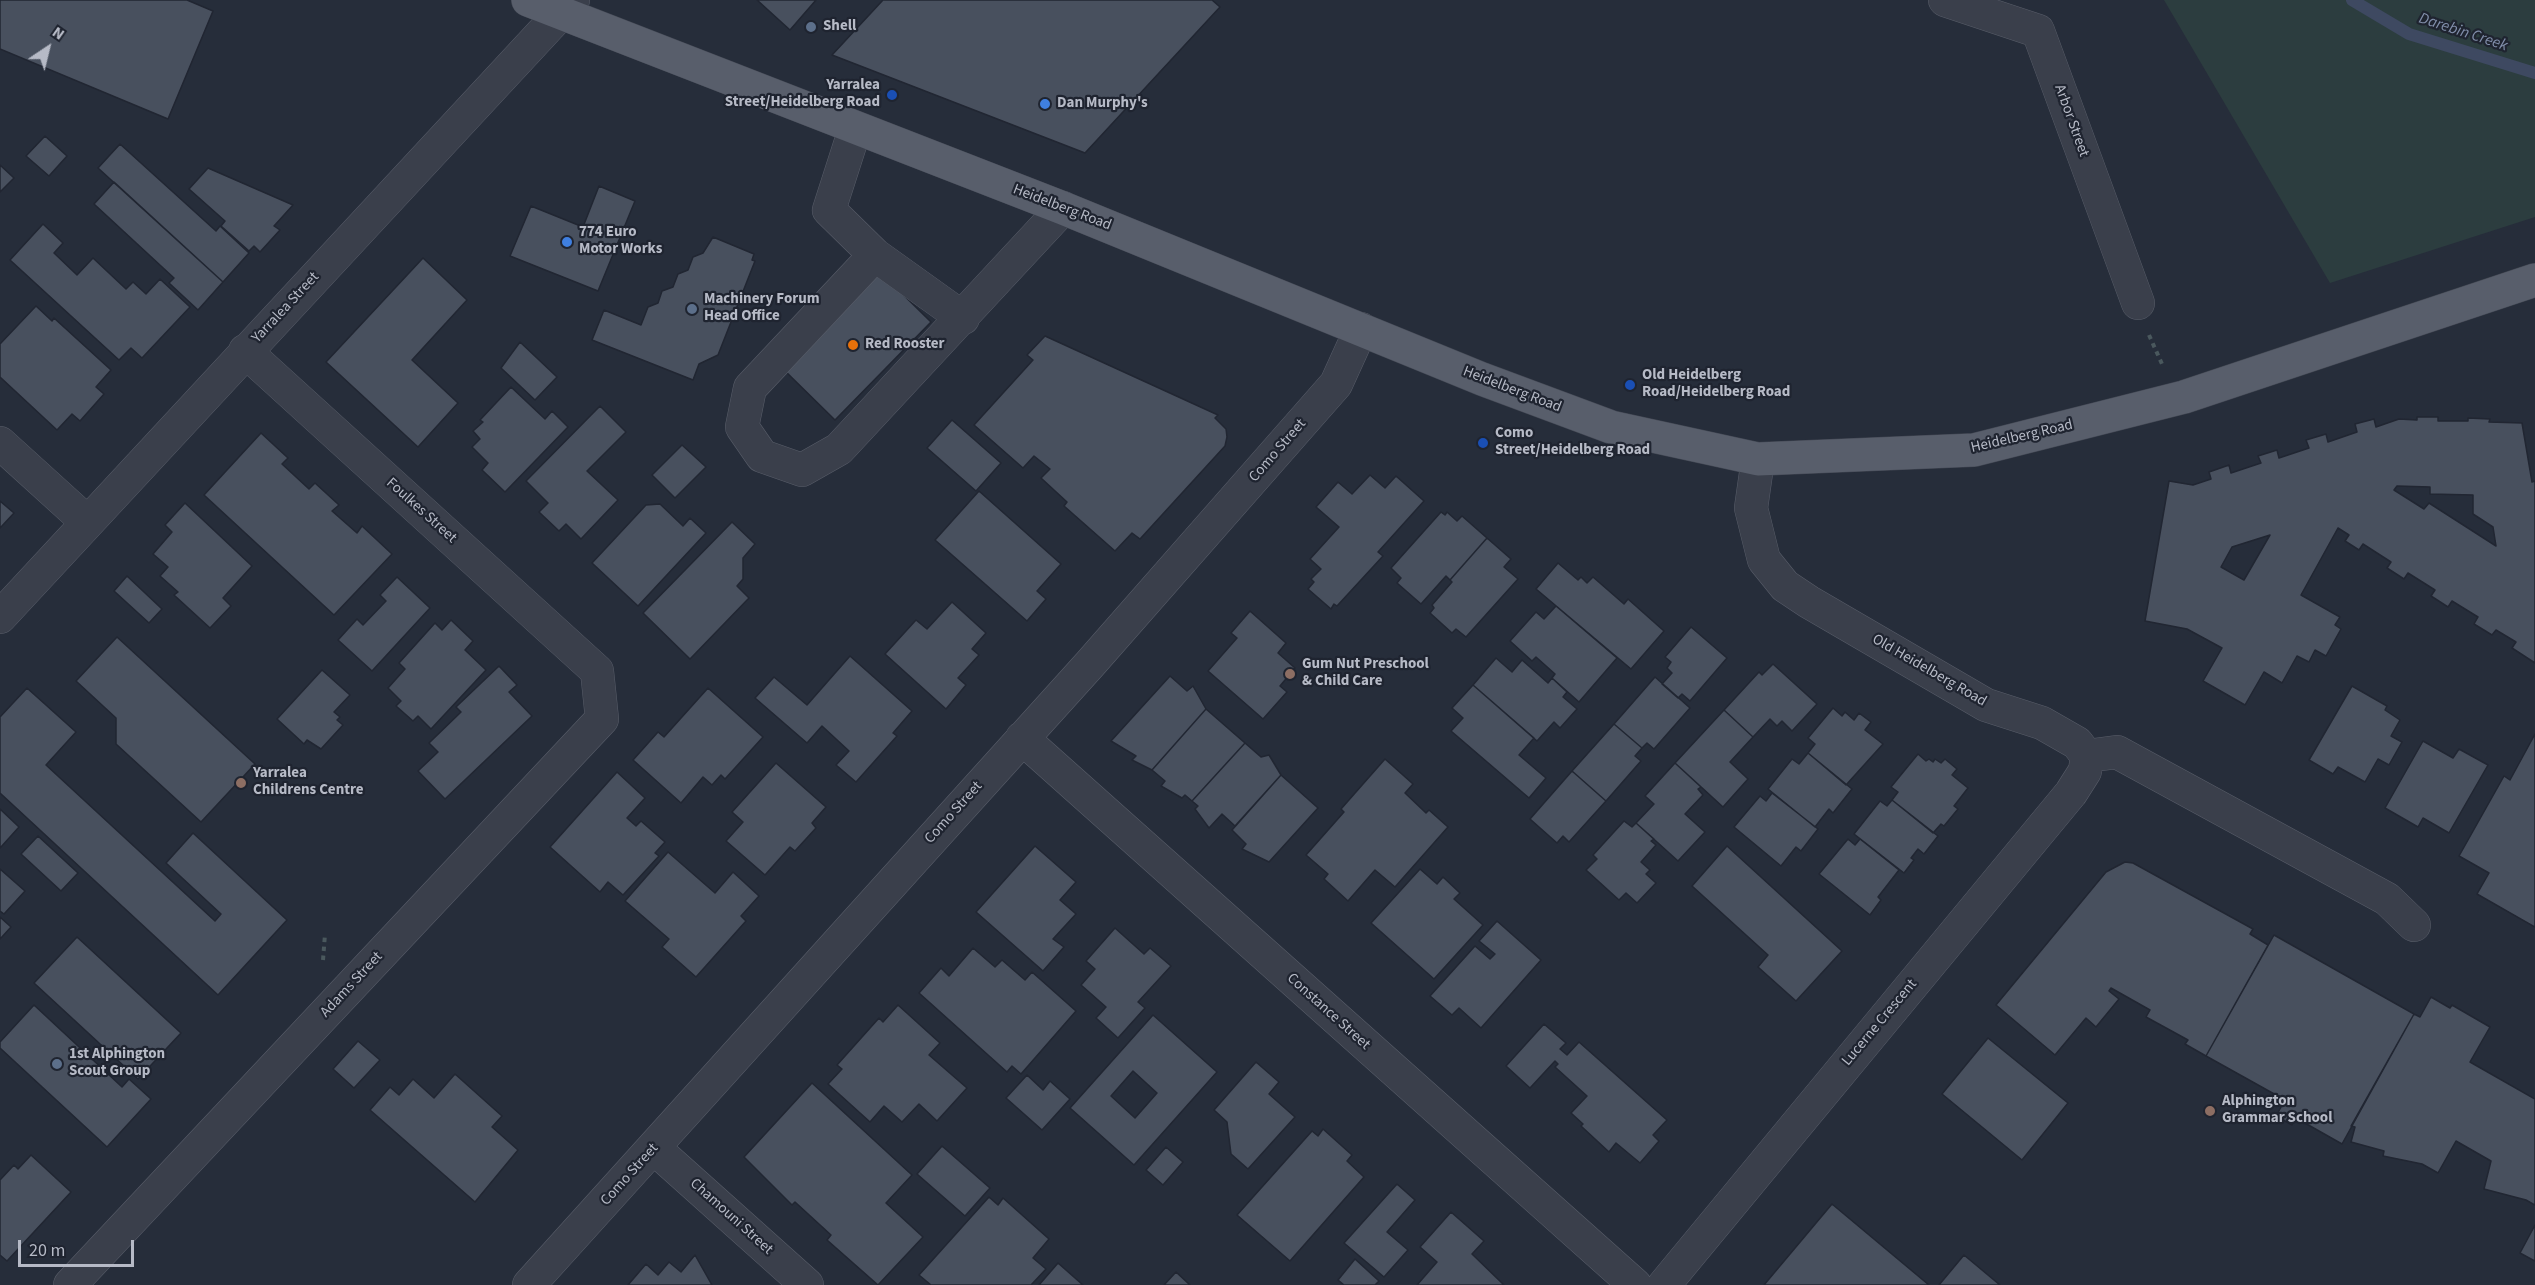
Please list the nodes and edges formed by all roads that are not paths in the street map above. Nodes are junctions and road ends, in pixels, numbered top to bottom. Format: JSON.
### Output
{"nodes":[{"id":1,"x":528,"y":0,"type":"edge"},
{"id":2,"x":1945,"y":0,"type":"edge"},
{"id":3,"x":567,"y":7,"type":"edge"},
{"id":4,"x":855,"y":129,"type":"junction"},
{"id":5,"x":1063,"y":208,"type":"junction"},
{"id":6,"x":875,"y":255,"type":"junction"},
{"id":7,"x":2535,"y":280,"type":"edge"},
{"id":8,"x":2138,"y":303,"type":"road end"},
{"id":9,"x":963,"y":318,"type":"junction"},
{"id":10,"x":1361,"y":329,"type":"junction"},
{"id":11,"x":246,"y":351,"type":"junction"},
{"id":12,"x":0,"y":443,"type":"edge"},
{"id":13,"x":1758,"y":459,"type":"junction"},
{"id":14,"x":87,"y":522,"type":"junction"},
{"id":15,"x":0,"y":617,"type":"edge"},
{"id":16,"x":597,"y":671,"type":"joint"},
{"id":17,"x":1022,"y":738,"type":"junction"},
{"id":18,"x":2087,"y":756,"type":"junction"},
{"id":19,"x":2414,"y":925,"type":"dead end"},
{"id":20,"x":654,"y":1148,"type":"junction"},
{"id":21,"x":70,"y":1285,"type":"edge"},
{"id":22,"x":529,"y":1285,"type":"edge"},
{"id":23,"x":807,"y":1285,"type":"edge"},
{"id":24,"x":1635,"y":1285,"type":"edge"},
{"id":25,"x":1664,"y":1285,"type":"edge"}],
"edges":[{"from":1,"to":3,"type":"main road","name":"Heidelberg Road"},
{"from":2,"to":8,"type":"street","name":"Arbor Street"},
{"from":3,"to":4,"type":"main road","name":"Heidelberg Road"},
{"from":3,"to":11,"type":"street","name":"Yarralea Street"},
{"from":4,"to":5,"type":"main road","name":"Heidelberg Road"},
{"from":4,"to":6,"type":"street"},
{"from":5,"to":9,"type":"street"},
{"from":5,"to":10,"type":"main road","name":"Heidelberg Road"},
{"from":6,"to":9,"type":"street"},
{"from":6,"to":9,"type":"street"},
{"from":7,"to":13,"type":"main road","name":"Heidelberg Road"},
{"from":10,"to":13,"type":"main road","name":"Heidelberg Road"},
{"from":10,"to":17,"type":"street","name":"Como Street"},
{"from":11,"to":14,"type":"street","name":"Yarralea Street"},
{"from":11,"to":16,"type":"street","name":"Foulkes Street"},
{"from":12,"to":14,"type":"street"},
{"from":13,"to":18,"type":"street","name":"Old Heidelberg Road"},
{"from":14,"to":15,"type":"street","name":"Yarralea Street"},
{"from":16,"to":21,"type":"street","name":"Adams Street"},
{"from":17,"to":20,"type":"street","name":"Como Street"},
{"from":17,"to":24,"type":"street","name":"Constance Street"},
{"from":18,"to":19,"type":"street"},
{"from":18,"to":25,"type":"street","name":"Lucerne Crescent"},
{"from":20,"to":22,"type":"street","name":"Como Street"},
{"from":20,"to":23,"type":"street","name":"Chamouni Street"}]}
